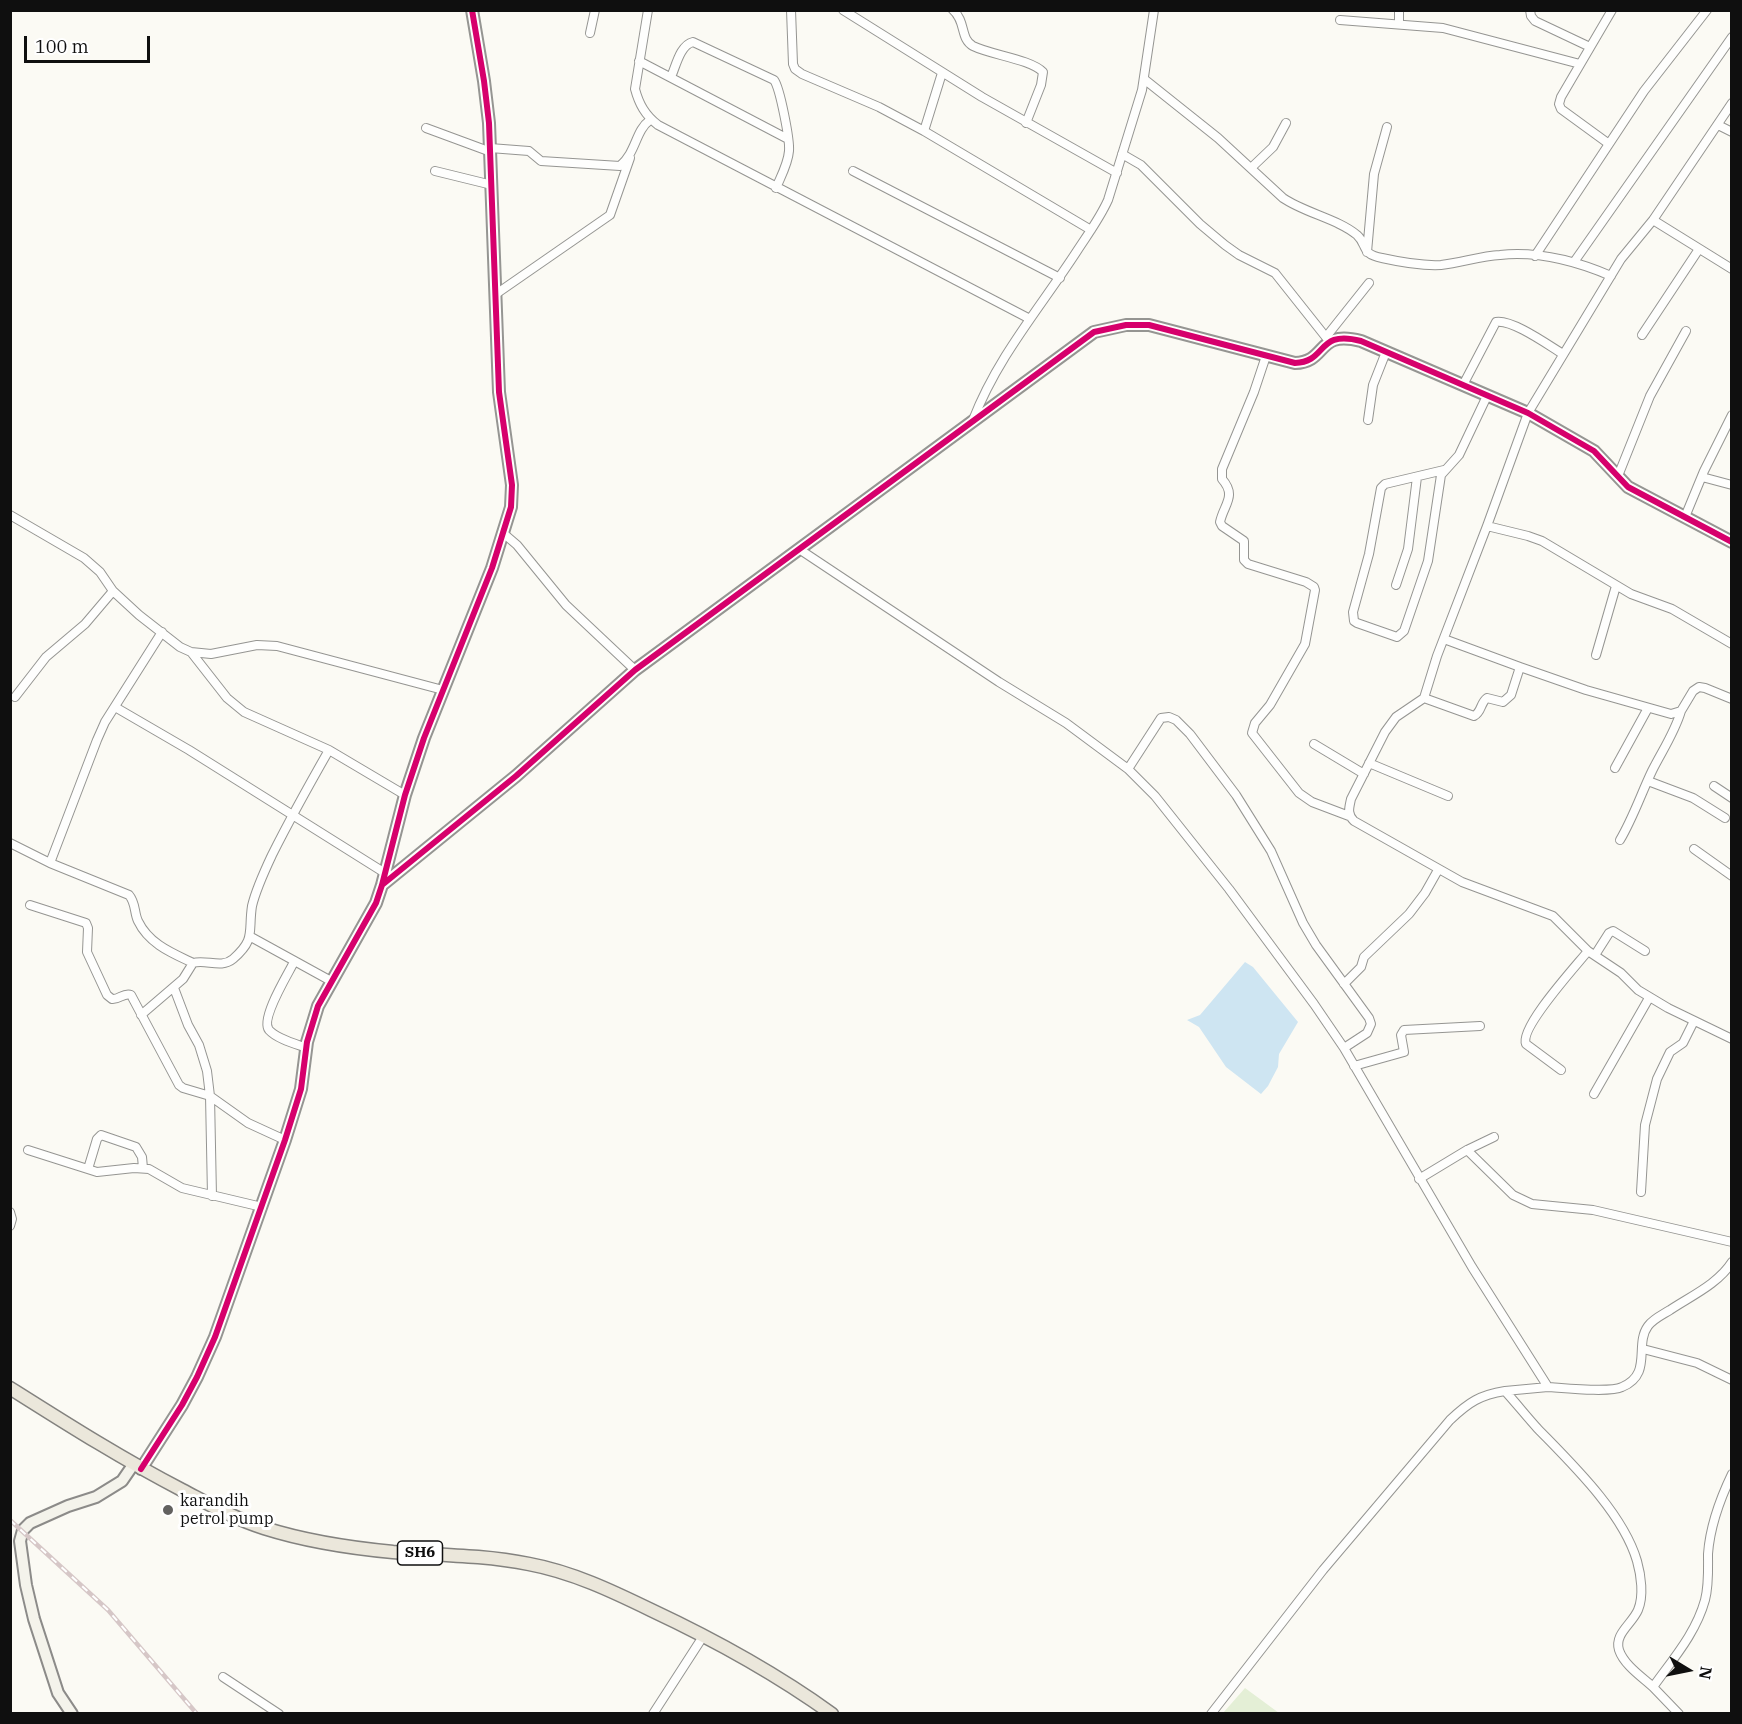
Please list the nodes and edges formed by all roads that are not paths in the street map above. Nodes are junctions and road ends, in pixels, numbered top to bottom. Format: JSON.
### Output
{"nodes":[{"id":1,"x":472,"y":10,"type":"edge"},
{"id":2,"x":595,"y":10,"type":"edge"},
{"id":3,"x":648,"y":10,"type":"edge"},
{"id":4,"x":791,"y":10,"type":"edge"},
{"id":5,"x":843,"y":10,"type":"edge"},
{"id":6,"x":952,"y":10,"type":"edge"},
{"id":7,"x":1154,"y":10,"type":"edge"},
{"id":8,"x":1399,"y":10,"type":"edge"},
{"id":9,"x":1530,"y":10,"type":"edge"},
{"id":10,"x":1612,"y":10,"type":"edge"},
{"id":11,"x":1707,"y":10,"type":"edge"},
{"id":12,"x":1340,"y":20,"type":"dead end"},
{"id":13,"x":1399,"y":24,"type":"junction"},
{"id":14,"x":590,"y":33,"type":"dead end"},
{"id":15,"x":1731,"y":37,"type":"edge"},
{"id":16,"x":1590,"y":46,"type":"junction"},
{"id":17,"x":639,"y":60,"type":"junction"},
{"id":18,"x":1580,"y":64,"type":"junction"},
{"id":19,"x":942,"y":73,"type":"junction"},
{"id":20,"x":671,"y":77,"type":"junction"},
{"id":21,"x":1144,"y":80,"type":"junction"},
{"id":22,"x":1731,"y":103,"type":"edge"},
{"id":23,"x":650,"y":120,"type":"junction"},
{"id":24,"x":1026,"y":123,"type":"junction"},
{"id":25,"x":1286,"y":123,"type":"dead end"},
{"id":26,"x":1718,"y":125,"type":"junction"},
{"id":27,"x":1387,"y":127,"type":"dead end"},
{"id":28,"x":426,"y":128,"type":"dead end"},
{"id":29,"x":924,"y":131,"type":"junction"},
{"id":30,"x":1731,"y":132,"type":"edge"},
{"id":31,"x":788,"y":139,"type":"junction"},
{"id":32,"x":1609,"y":144,"type":"junction"},
{"id":33,"x":490,"y":150,"type":"junction"},
{"id":34,"x":1122,"y":154,"type":"junction"},
{"id":35,"x":630,"y":158,"type":"junction"},
{"id":36,"x":1251,"y":168,"type":"junction"},
{"id":37,"x":435,"y":171,"type":"dead end"},
{"id":38,"x":853,"y":171,"type":"dead end"},
{"id":39,"x":1117,"y":173,"type":"junction"},
{"id":40,"x":492,"y":185,"type":"junction"},
{"id":41,"x":777,"y":188,"type":"junction"},
{"id":42,"x":1653,"y":220,"type":"junction"},
{"id":43,"x":1091,"y":230,"type":"junction"},
{"id":44,"x":1699,"y":249,"type":"junction"},
{"id":45,"x":1367,"y":252,"type":"junction"},
{"id":46,"x":1535,"y":256,"type":"junction"},
{"id":47,"x":1574,"y":262,"type":"junction"},
{"id":48,"x":1731,"y":269,"type":"edge"},
{"id":49,"x":1611,"y":276,"type":"junction"},
{"id":50,"x":1060,"y":278,"type":"junction"},
{"id":51,"x":1368,"y":283,"type":"dead end"},
{"id":52,"x":496,"y":294,"type":"junction"},
{"id":53,"x":1030,"y":319,"type":"junction"},
{"id":54,"x":1686,"y":331,"type":"dead end"},
{"id":55,"x":1642,"y":335,"type":"dead end"},
{"id":56,"x":1327,"y":339,"type":"junction"},
{"id":57,"x":1386,"y":352,"type":"junction"},
{"id":58,"x":1563,"y":354,"type":"junction"},
{"id":59,"x":1266,"y":356,"type":"junction"},
{"id":60,"x":1462,"y":385,"type":"junction"},
{"id":61,"x":1487,"y":396,"type":"junction"},
{"id":62,"x":1528,"y":413,"type":"junction"},
{"id":63,"x":1731,"y":415,"type":"edge"},
{"id":64,"x":1368,"y":420,"type":"dead end"},
{"id":65,"x":972,"y":422,"type":"junction"},
{"id":66,"x":1444,"y":470,"type":"junction"},
{"id":67,"x":1618,"y":476,"type":"junction"},
{"id":68,"x":1417,"y":477,"type":"junction"},
{"id":69,"x":1702,"y":477,"type":"junction"},
{"id":70,"x":1731,"y":485,"type":"edge"},
{"id":71,"x":10,"y":514,"type":"edge"},
{"id":72,"x":1685,"y":517,"type":"junction"},
{"id":73,"x":1487,"y":526,"type":"junction"},
{"id":74,"x":503,"y":533,"type":"junction"},
{"id":75,"x":1731,"y":542,"type":"edge"},
{"id":76,"x":799,"y":549,"type":"junction"},
{"id":77,"x":1396,"y":585,"type":"dead end"},
{"id":78,"x":1616,"y":586,"type":"junction"},
{"id":79,"x":113,"y":591,"type":"junction"},
{"id":80,"x":162,"y":632,"type":"junction"},
{"id":81,"x":1444,"y":639,"type":"junction"},
{"id":82,"x":1731,"y":644,"type":"edge"},
{"id":83,"x":191,"y":652,"type":"junction"},
{"id":84,"x":1596,"y":654,"type":"dead end"},
{"id":85,"x":1520,"y":667,"type":"junction"},
{"id":86,"x":635,"y":670,"type":"junction"},
{"id":87,"x":443,"y":690,"type":"junction"},
{"id":88,"x":15,"y":697,"type":"dead end"},
{"id":89,"x":1424,"y":698,"type":"junction"},
{"id":90,"x":1731,"y":699,"type":"edge"},
{"id":91,"x":115,"y":707,"type":"junction"},
{"id":92,"x":1648,"y":708,"type":"junction"},
{"id":93,"x":1681,"y":711,"type":"junction"},
{"id":94,"x":1314,"y":744,"type":"dead end"},
{"id":95,"x":329,"y":750,"type":"junction"},
{"id":96,"x":1369,"y":763,"type":"junction"},
{"id":97,"x":1615,"y":768,"type":"dead end"},
{"id":98,"x":1128,"y":769,"type":"junction"},
{"id":99,"x":1364,"y":774,"type":"junction"},
{"id":100,"x":1648,"y":781,"type":"junction"},
{"id":101,"x":1714,"y":786,"type":"dead end"},
{"id":102,"x":405,"y":795,"type":"junction"},
{"id":103,"x":1448,"y":796,"type":"dead end"},
{"id":104,"x":1731,"y":798,"type":"edge"},
{"id":105,"x":292,"y":816,"type":"junction"},
{"id":106,"x":1349,"y":816,"type":"junction"},
{"id":107,"x":1725,"y":818,"type":"dead end"},
{"id":108,"x":1620,"y":840,"type":"dead end"},
{"id":109,"x":10,"y":843,"type":"edge"},
{"id":110,"x":1694,"y":849,"type":"dead end"},
{"id":111,"x":50,"y":863,"type":"junction"},
{"id":112,"x":1438,"y":870,"type":"junction"},
{"id":113,"x":385,"y":873,"type":"junction"},
{"id":114,"x":1731,"y":876,"type":"edge"},
{"id":115,"x":382,"y":885,"type":"junction"},
{"id":116,"x":30,"y":905,"type":"dead end"},
{"id":117,"x":251,"y":937,"type":"junction"},
{"id":118,"x":1645,"y":951,"type":"dead end"},
{"id":119,"x":1592,"y":953,"type":"junction"},
{"id":120,"x":294,"y":962,"type":"junction"},
{"id":121,"x":193,"y":963,"type":"junction"},
{"id":122,"x":331,"y":981,"type":"junction"},
{"id":123,"x":1344,"y":984,"type":"junction"},
{"id":124,"x":174,"y":987,"type":"junction"},
{"id":125,"x":1649,"y":998,"type":"junction"},
{"id":126,"x":141,"y":1016,"type":"junction"},
{"id":127,"x":1694,"y":1022,"type":"junction"},
{"id":128,"x":1480,"y":1026,"type":"dead end"},
{"id":129,"x":1731,"y":1039,"type":"edge"},
{"id":130,"x":307,"y":1048,"type":"junction"},
{"id":131,"x":1344,"y":1048,"type":"junction"},
{"id":132,"x":1354,"y":1066,"type":"junction"},
{"id":133,"x":1562,"y":1070,"type":"dead end"},
{"id":134,"x":1593,"y":1095,"type":"dead end"},
{"id":135,"x":210,"y":1096,"type":"junction"},
{"id":136,"x":1494,"y":1137,"type":"dead end"},
{"id":137,"x":285,"y":1140,"type":"junction"},
{"id":138,"x":28,"y":1150,"type":"dead end"},
{"id":139,"x":1467,"y":1150,"type":"junction"},
{"id":140,"x":143,"y":1168,"type":"junction"},
{"id":141,"x":88,"y":1169,"type":"junction"},
{"id":142,"x":1419,"y":1179,"type":"junction"},
{"id":143,"x":1641,"y":1192,"type":"dead end"},
{"id":144,"x":212,"y":1196,"type":"junction"},
{"id":145,"x":262,"y":1207,"type":"junction"},
{"id":146,"x":10,"y":1212,"type":"edge"},
{"id":147,"x":10,"y":1226,"type":"edge"},
{"id":148,"x":1731,"y":1242,"type":"edge"},
{"id":149,"x":1731,"y":1262,"type":"edge"},
{"id":150,"x":1643,"y":1349,"type":"junction"},
{"id":151,"x":1731,"y":1380,"type":"edge"},
{"id":152,"x":1548,"y":1387,"type":"junction"},
{"id":153,"x":10,"y":1388,"type":"edge"},
{"id":154,"x":1505,"y":1391,"type":"junction"},
{"id":155,"x":137,"y":1467,"type":"junction"},
{"id":156,"x":1731,"y":1474,"type":"edge"},
{"id":157,"x":15,"y":1538,"type":"edge"},
{"id":158,"x":704,"y":1635,"type":"junction"},
{"id":159,"x":223,"y":1677,"type":"dead end"},
{"id":160,"x":1653,"y":1687,"type":"junction"},
{"id":161,"x":72,"y":1713,"type":"edge"},
{"id":162,"x":279,"y":1713,"type":"edge"},
{"id":163,"x":653,"y":1713,"type":"edge"},
{"id":164,"x":832,"y":1713,"type":"edge"},
{"id":165,"x":1211,"y":1713,"type":"edge"},
{"id":166,"x":1679,"y":1713,"type":"edge"}],
"edges":[{"from":1,"to":33,"type":"street"},
{"from":2,"to":14,"type":"street"},
{"from":3,"to":17,"type":"street"},
{"from":4,"to":29,"type":"street"},
{"from":5,"to":19,"type":"street"},
{"from":6,"to":24,"type":"street"},
{"from":7,"to":21,"type":"street"},
{"from":8,"to":13,"type":"street"},
{"from":9,"to":16,"type":"street"},
{"from":10,"to":16,"type":"street"},
{"from":11,"to":32,"type":"street"},
{"from":12,"to":13,"type":"street"},
{"from":13,"to":18,"type":"street"},
{"from":15,"to":47,"type":"street"},
{"from":16,"to":18,"type":"street"},
{"from":17,"to":20,"type":"street"},
{"from":17,"to":23,"type":"street"},
{"from":18,"to":32,"type":"street"},
{"from":19,"to":24,"type":"street"},
{"from":19,"to":29,"type":"street"},
{"from":20,"to":31,"type":"street"},
{"from":20,"to":31,"type":"street"},
{"from":21,"to":34,"type":"street"},
{"from":21,"to":36,"type":"street"},
{"from":22,"to":26,"type":"street"},
{"from":23,"to":35,"type":"street"},
{"from":23,"to":41,"type":"street"},
{"from":24,"to":39,"type":"street"},
{"from":25,"to":36,"type":"street"},
{"from":26,"to":30,"type":"street"},
{"from":26,"to":42,"type":"street"},
{"from":27,"to":45,"type":"street"},
{"from":28,"to":33,"type":"street"},
{"from":29,"to":43,"type":"street"},
{"from":31,"to":41,"type":"street"},
{"from":32,"to":46,"type":"street"},
{"from":33,"to":35,"type":"street"},
{"from":33,"to":40,"type":"street"},
{"from":34,"to":39,"type":"street"},
{"from":34,"to":56,"type":"street"},
{"from":35,"to":52,"type":"street"},
{"from":36,"to":45,"type":"street"},
{"from":37,"to":40,"type":"street"},
{"from":38,"to":50,"type":"street"},
{"from":39,"to":43,"type":"street"},
{"from":40,"to":52,"type":"street"},
{"from":41,"to":53,"type":"street"},
{"from":42,"to":44,"type":"street"},
{"from":42,"to":49,"type":"street"},
{"from":43,"to":50,"type":"street"},
{"from":44,"to":48,"type":"street"},
{"from":44,"to":55,"type":"street"},
{"from":45,"to":46,"type":"street"},
{"from":46,"to":47,"type":"street"},
{"from":47,"to":49,"type":"street"},
{"from":49,"to":58,"type":"street"},
{"from":50,"to":53,"type":"street"},
{"from":51,"to":56,"type":"street"},
{"from":52,"to":74,"type":"street"},
{"from":53,"to":65,"type":"street"},
{"from":54,"to":67,"type":"street"},
{"from":56,"to":57,"type":"street"},
{"from":56,"to":59,"type":"street"},
{"from":57,"to":60,"type":"street"},
{"from":57,"to":64,"type":"street"},
{"from":58,"to":60,"type":"street"},
{"from":58,"to":62,"type":"street"},
{"from":59,"to":65,"type":"street"},
{"from":59,"to":106,"type":"street"},
{"from":60,"to":61,"type":"street"},
{"from":61,"to":62,"type":"street"},
{"from":61,"to":66,"type":"street"},
{"from":62,"to":67,"type":"street"},
{"from":62,"to":73,"type":"street"},
{"from":63,"to":69,"type":"street"},
{"from":65,"to":76,"type":"street"},
{"from":66,"to":68,"type":"street"},
{"from":66,"to":68,"type":"street"},
{"from":67,"to":72,"type":"street"},
{"from":68,"to":77,"type":"street"},
{"from":69,"to":70,"type":"street"},
{"from":69,"to":72,"type":"street"},
{"from":71,"to":79,"type":"street"},
{"from":72,"to":75,"type":"street"},
{"from":73,"to":78,"type":"street"},
{"from":73,"to":81,"type":"street"},
{"from":74,"to":86,"type":"street"},
{"from":74,"to":87,"type":"street"},
{"from":76,"to":86,"type":"street"},
{"from":76,"to":98,"type":"street"},
{"from":78,"to":82,"type":"street"},
{"from":78,"to":84,"type":"street"},
{"from":79,"to":80,"type":"street"},
{"from":79,"to":88,"type":"street"},
{"from":80,"to":83,"type":"street"},
{"from":80,"to":91,"type":"street"},
{"from":81,"to":85,"type":"street"},
{"from":81,"to":89,"type":"street"},
{"from":83,"to":87,"type":"street"},
{"from":83,"to":95,"type":"street"},
{"from":85,"to":89,"type":"street"},
{"from":85,"to":92,"type":"street"},
{"from":86,"to":115,"type":"street"},
{"from":87,"to":102,"type":"street"},
{"from":89,"to":96,"type":"street"},
{"from":90,"to":93,"type":"street"},
{"from":91,"to":105,"type":"street"},
{"from":91,"to":111,"type":"street"},
{"from":92,"to":93,"type":"street"},
{"from":92,"to":97,"type":"street"},
{"from":93,"to":100,"type":"street"},
{"from":94,"to":99,"type":"street"},
{"from":95,"to":102,"type":"street"},
{"from":95,"to":105,"type":"street"},
{"from":96,"to":99,"type":"street"},
{"from":96,"to":103,"type":"street"},
{"from":98,"to":123,"type":"street"},
{"from":98,"to":131,"type":"street"},
{"from":99,"to":106,"type":"street"},
{"from":100,"to":107,"type":"street"},
{"from":100,"to":108,"type":"street"},
{"from":101,"to":104,"type":"street"},
{"from":102,"to":113,"type":"street"},
{"from":105,"to":113,"type":"street"},
{"from":105,"to":117,"type":"street"},
{"from":106,"to":112,"type":"street"},
{"from":109,"to":111,"type":"street"},
{"from":110,"to":114,"type":"street"},
{"from":111,"to":121,"type":"street"},
{"from":112,"to":119,"type":"street"},
{"from":112,"to":123,"type":"street"},
{"from":113,"to":115,"type":"street"},
{"from":115,"to":122,"type":"street"},
{"from":116,"to":126,"type":"street"},
{"from":117,"to":120,"type":"street"},
{"from":117,"to":121,"type":"street"},
{"from":118,"to":119,"type":"street"},
{"from":119,"to":125,"type":"street"},
{"from":119,"to":133,"type":"street"},
{"from":120,"to":122,"type":"street"},
{"from":120,"to":130,"type":"street"},
{"from":121,"to":124,"type":"street"},
{"from":122,"to":130,"type":"street"},
{"from":123,"to":131,"type":"street"},
{"from":124,"to":126,"type":"street"},
{"from":124,"to":135,"type":"street"},
{"from":125,"to":127,"type":"street"},
{"from":125,"to":134,"type":"street"},
{"from":126,"to":135,"type":"street"},
{"from":127,"to":129,"type":"street"},
{"from":127,"to":143,"type":"street"},
{"from":128,"to":132,"type":"street"},
{"from":130,"to":137,"type":"street"},
{"from":131,"to":132,"type":"street"},
{"from":132,"to":142,"type":"street"},
{"from":135,"to":137,"type":"street"},
{"from":135,"to":144,"type":"street"},
{"from":136,"to":139,"type":"street"},
{"from":137,"to":145,"type":"street"},
{"from":138,"to":141,"type":"street"},
{"from":139,"to":142,"type":"street"},
{"from":139,"to":148,"type":"street"},
{"from":140,"to":141,"type":"street"},
{"from":140,"to":141,"type":"street"},
{"from":140,"to":144,"type":"street"},
{"from":142,"to":152,"type":"street"},
{"from":144,"to":145,"type":"street"},
{"from":145,"to":155,"type":"street"},
{"from":146,"to":147,"type":"street"},
{"from":149,"to":150,"type":"street"},
{"from":150,"to":151,"type":"street"},
{"from":150,"to":152,"type":"street"},
{"from":152,"to":154,"type":"street"},
{"from":153,"to":155,"type":"main road","number":"SH6"},
{"from":154,"to":160,"type":"street"},
{"from":154,"to":165,"type":"street"},
{"from":155,"to":157,"type":"main road"},
{"from":155,"to":158,"type":"main road","number":"SH6"},
{"from":156,"to":160,"type":"street"},
{"from":157,"to":161,"type":"main road"},
{"from":158,"to":163,"type":"street"},
{"from":158,"to":164,"type":"main road","number":"SH6"},
{"from":159,"to":162,"type":"street"},
{"from":160,"to":166,"type":"street"}]}
